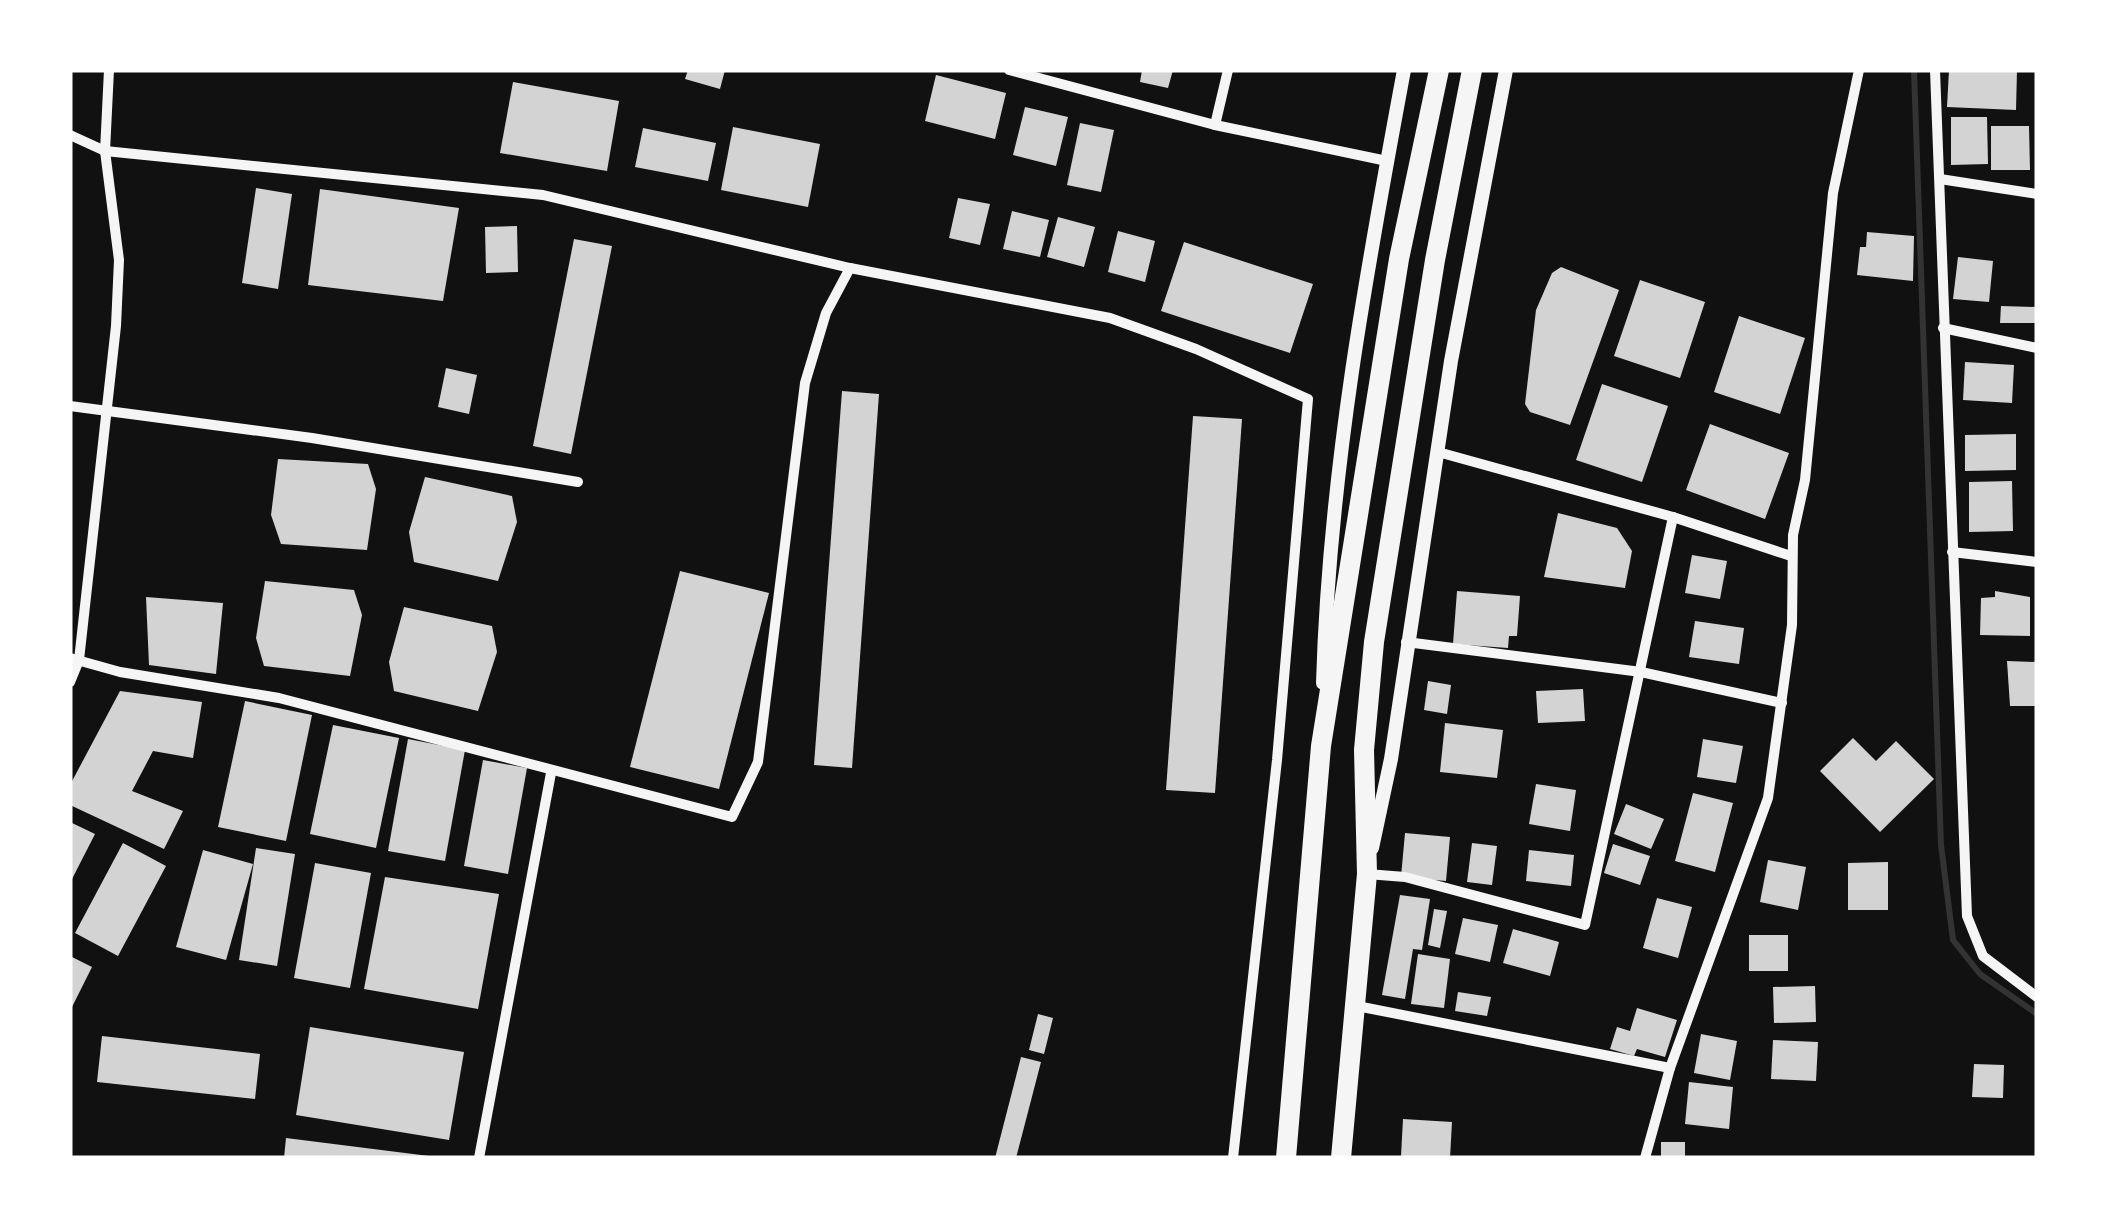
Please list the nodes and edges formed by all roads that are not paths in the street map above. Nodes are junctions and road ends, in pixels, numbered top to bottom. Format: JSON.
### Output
{"nodes":[{"id":1,"x":109,"y":70,"type":"edge"},
{"id":2,"x":1008,"y":70,"type":"edge"},
{"id":3,"x":1228,"y":70,"type":"edge"},
{"id":4,"x":1404,"y":70,"type":"edge"},
{"id":5,"x":1440,"y":70,"type":"edge"},
{"id":6,"x":1472,"y":70,"type":"edge"},
{"id":7,"x":1506,"y":70,"type":"edge"},
{"id":8,"x":1859,"y":70,"type":"edge"},
{"id":9,"x":1935,"y":70,"type":"edge"},
{"id":10,"x":1045,"y":75,"type":"edge"},
{"id":11,"x":1214,"y":125,"type":"junction"},
{"id":12,"x":70,"y":135,"type":"edge"},
{"id":13,"x":105,"y":151,"type":"junction"},
{"id":14,"x":1387,"y":161,"type":"junction"},
{"id":15,"x":1940,"y":179,"type":"junction"},
{"id":16,"x":2037,"y":194,"type":"edge"},
{"id":17,"x":850,"y":268,"type":"junction"},
{"id":18,"x":1943,"y":328,"type":"junction"},
{"id":19,"x":2037,"y":348,"type":"edge"},
{"id":20,"x":70,"y":406,"type":"edge"},
{"id":21,"x":107,"y":413,"type":"junction"},
{"id":22,"x":1438,"y":452,"type":"junction"},
{"id":23,"x":578,"y":482,"type":"dead end"},
{"id":24,"x":1673,"y":517,"type":"junction"},
{"id":25,"x":1952,"y":552,"type":"junction"},
{"id":26,"x":1792,"y":556,"type":"junction"},
{"id":27,"x":2037,"y":562,"type":"edge"},
{"id":28,"x":1406,"y":642,"type":"junction"},
{"id":29,"x":74,"y":659,"type":"edge"},
{"id":30,"x":1641,"y":672,"type":"junction"},
{"id":31,"x":70,"y":682,"type":"edge"},
{"id":32,"x":1782,"y":703,"type":"junction"},
{"id":33,"x":1321,"y":746,"type":"junction"},
{"id":34,"x":552,"y":773,"type":"junction"},
{"id":35,"x":1367,"y":874,"type":"junction"},
{"id":36,"x":2037,"y":997,"type":"edge"},
{"id":37,"x":1356,"y":1006,"type":"junction"},
{"id":38,"x":1670,"y":1068,"type":"junction"},
{"id":39,"x":1290,"y":1092,"type":"junction"},
{"id":40,"x":479,"y":1158,"type":"edge"},
{"id":41,"x":1233,"y":1158,"type":"edge"},
{"id":42,"x":1278,"y":1158,"type":"edge"},
{"id":43,"x":1286,"y":1158,"type":"edge"},
{"id":44,"x":1341,"y":1158,"type":"edge"},
{"id":45,"x":1645,"y":1158,"type":"edge"}],
"edges":[{"from":1,"to":13,"type":"street"},
{"from":2,"to":10,"type":"street"},
{"from":3,"to":11,"type":"street"},
{"from":4,"to":14,"type":"street"},
{"from":5,"to":33,"type":"highway"},
{"from":6,"to":35,"type":"highway"},
{"from":7,"to":22,"type":"street"},
{"from":8,"to":26,"type":"street"},
{"from":9,"to":15,"type":"street"},
{"from":10,"to":11,"type":"street"},
{"from":11,"to":14,"type":"street"},
{"from":12,"to":13,"type":"street"},
{"from":13,"to":17,"type":"street"},
{"from":13,"to":21,"type":"street"},
{"from":14,"to":33,"type":"street"},
{"from":15,"to":16,"type":"street"},
{"from":15,"to":18,"type":"street"},
{"from":17,"to":34,"type":"street"},
{"from":17,"to":41,"type":"street"},
{"from":18,"to":19,"type":"street"},
{"from":18,"to":25,"type":"street"},
{"from":20,"to":21,"type":"street"},
{"from":21,"to":23,"type":"street"},
{"from":21,"to":29,"type":"street"},
{"from":22,"to":24,"type":"street"},
{"from":22,"to":28,"type":"street"},
{"from":24,"to":26,"type":"street"},
{"from":24,"to":30,"type":"street"},
{"from":25,"to":27,"type":"street"},
{"from":25,"to":36,"type":"street"},
{"from":26,"to":32,"type":"street"},
{"from":28,"to":30,"type":"street"},
{"from":28,"to":35,"type":"street"},
{"from":29,"to":31,"type":"street"},
{"from":29,"to":34,"type":"street"},
{"from":30,"to":32,"type":"street"},
{"from":30,"to":35,"type":"street"},
{"from":32,"to":38,"type":"street"},
{"from":33,"to":39,"type":"highway"},
{"from":34,"to":40,"type":"street"},
{"from":35,"to":37,"type":"highway"},
{"from":37,"to":38,"type":"street"},
{"from":37,"to":44,"type":"highway"},
{"from":38,"to":45,"type":"street"},
{"from":39,"to":42,"type":"street"},
{"from":39,"to":43,"type":"highway"}]}
